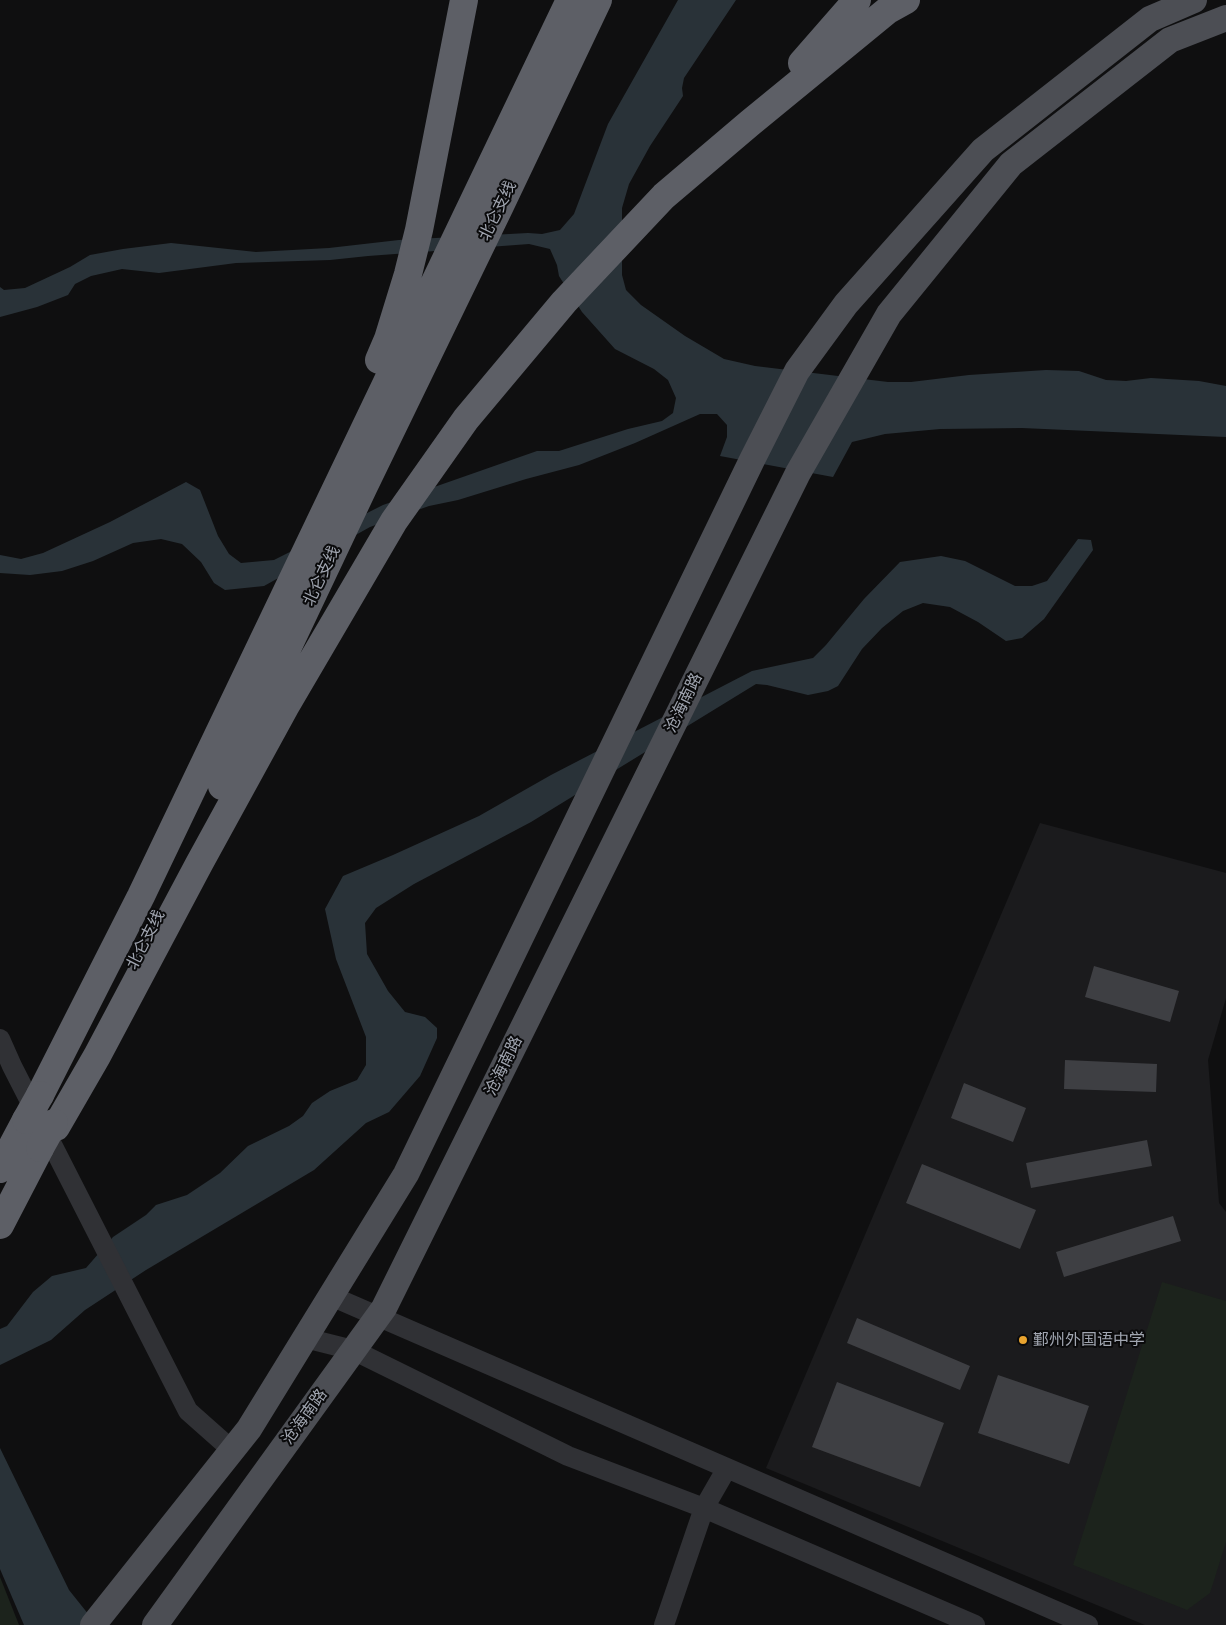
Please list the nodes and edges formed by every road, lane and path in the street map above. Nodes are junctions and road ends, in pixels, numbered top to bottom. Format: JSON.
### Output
{"nodes":[{"id":1,"x":464,"y":0,"type":"edge"},
{"id":2,"x":570,"y":0,"type":"edge"},
{"id":3,"x":598,"y":0,"type":"edge"},
{"id":4,"x":857,"y":0,"type":"edge"},
{"id":5,"x":906,"y":0,"type":"edge"},
{"id":6,"x":1194,"y":0,"type":"edge"},
{"id":7,"x":1226,"y":18,"type":"edge"},
{"id":8,"x":750,"y":123,"type":"junction"},
{"id":9,"x":141,"y":896,"type":"junction"},
{"id":10,"x":0,"y":1039,"type":"edge"},
{"id":11,"x":48,"y":1137,"type":"junction"},
{"id":12,"x":0,"y":1169,"type":"edge"},
{"id":13,"x":0,"y":1225,"type":"edge"},
{"id":14,"x":331,"y":1296,"type":"junction"},
{"id":15,"x":378,"y":1315,"type":"junction"},
{"id":16,"x":305,"y":1338,"type":"junction"},
{"id":17,"x":353,"y":1350,"type":"junction"},
{"id":18,"x":232,"y":1450,"type":"junction"},
{"id":19,"x":726,"y":1468,"type":"junction"},
{"id":20,"x":704,"y":1508,"type":"junction"},
{"id":21,"x":93,"y":1625,"type":"edge"},
{"id":22,"x":155,"y":1625,"type":"edge"},
{"id":23,"x":664,"y":1625,"type":"edge"},
{"id":24,"x":975,"y":1625,"type":"edge"},
{"id":25,"x":1088,"y":1625,"type":"edge"}],
"edges":[{"from":1,"to":9,"type":"highway"},
{"from":2,"to":9,"type":"highway","name":"北仑支线"},
{"from":3,"to":11,"type":"highway","name":"北仑支线"},
{"from":4,"to":8,"type":"highway"},
{"from":5,"to":8,"type":"highway"},
{"from":6,"to":14,"type":"main road"},
{"from":7,"to":15,"type":"main road","name":"沧海南路"},
{"from":8,"to":11,"type":"highway"},
{"from":9,"to":12,"type":"highway","name":"北仑支线","bridge":true},
{"from":10,"to":18,"type":"street"},
{"from":11,"to":13,"type":"highway"},
{"from":14,"to":15,"type":"street"},
{"from":14,"to":16,"type":"main road"},
{"from":15,"to":17,"type":"main road","name":"沧海南路"},
{"from":15,"to":19,"type":"street"},
{"from":16,"to":17,"type":"street"},
{"from":16,"to":18,"type":"main road"},
{"from":17,"to":20,"type":"street"},
{"from":17,"to":22,"type":"main road","name":"沧海南路"},
{"from":18,"to":21,"type":"main road"},
{"from":19,"to":20,"type":"street"},
{"from":19,"to":25,"type":"street"},
{"from":20,"to":23,"type":"street"},
{"from":20,"to":24,"type":"street"}]}
